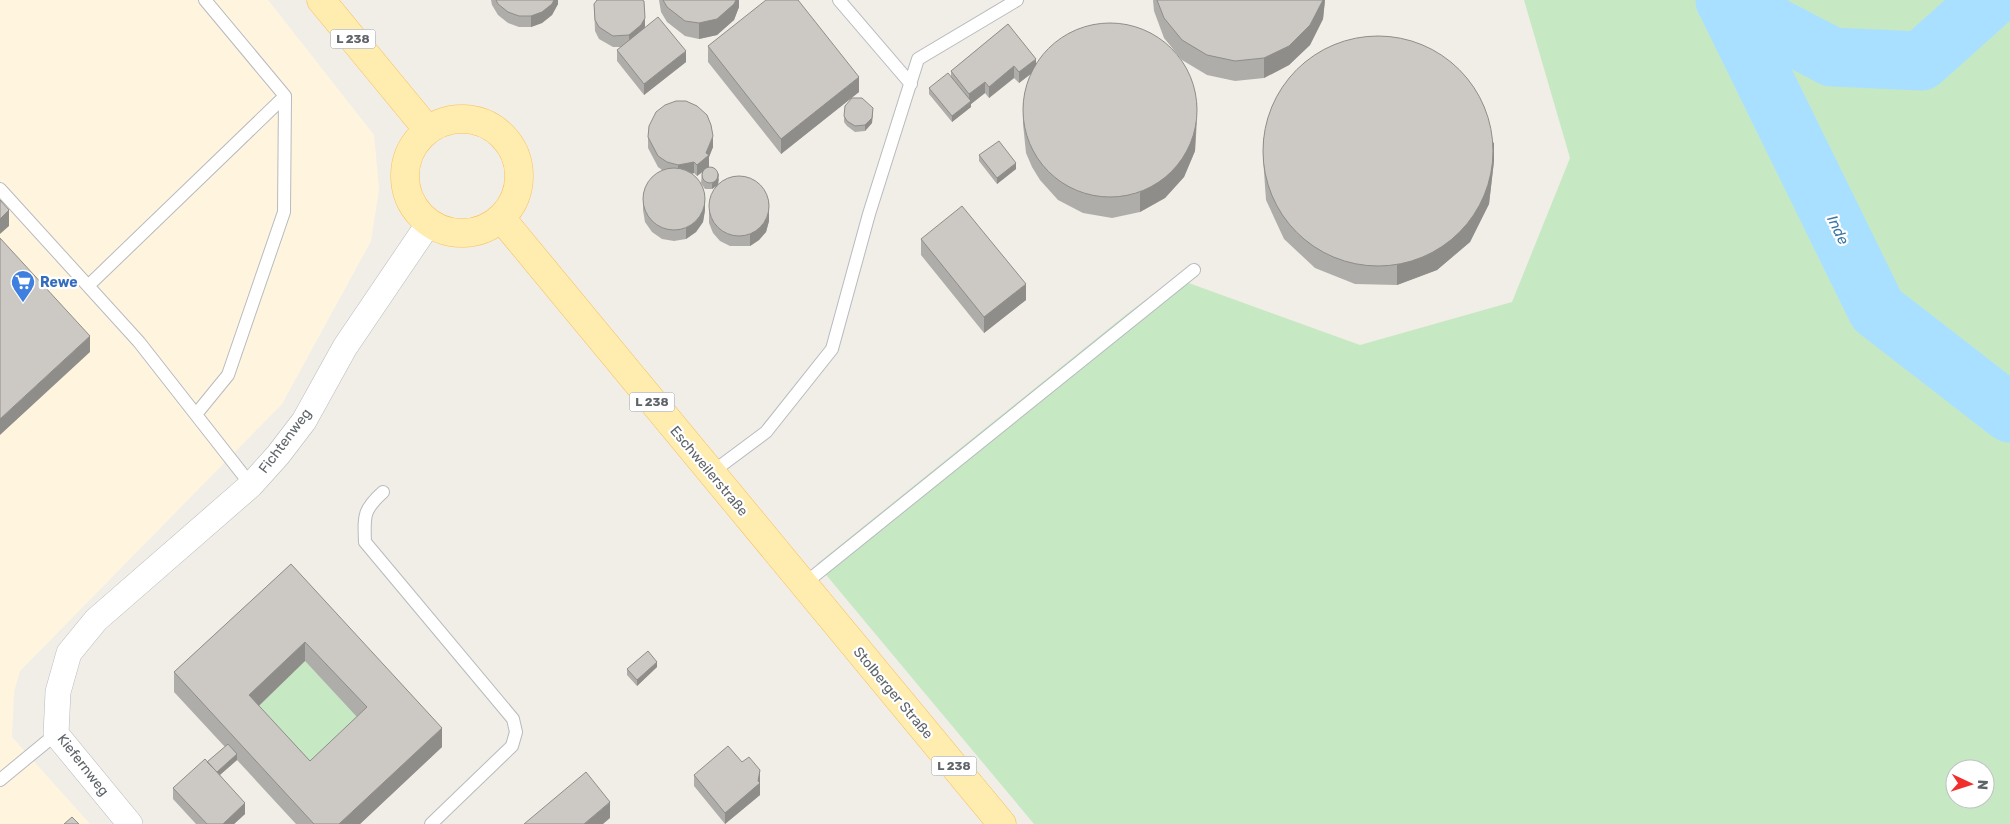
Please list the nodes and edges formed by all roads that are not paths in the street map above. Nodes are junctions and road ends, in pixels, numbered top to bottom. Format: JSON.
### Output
{"nodes":[{"id":1,"x":205,"y":0,"type":"edge"},
{"id":2,"x":321,"y":0,"type":"edge"},
{"id":3,"x":839,"y":0,"type":"edge"},
{"id":4,"x":1017,"y":0,"type":"edge"},
{"id":5,"x":911,"y":84,"type":"junction"},
{"id":6,"x":285,"y":96,"type":"junction"},
{"id":7,"x":428,"y":130,"type":"junction"},
{"id":8,"x":0,"y":190,"type":"edge"},
{"id":9,"x":501,"y":218,"type":"junction"},
{"id":10,"x":429,"y":223,"type":"junction"},
{"id":11,"x":1194,"y":270,"type":"dead end"},
{"id":12,"x":88,"y":286,"type":"junction"},
{"id":13,"x":196,"y":413,"type":"junction"},
{"id":14,"x":711,"y":473,"type":"junction"},
{"id":15,"x":251,"y":485,"type":"junction"},
{"id":16,"x":383,"y":492,"type":"dead end"},
{"id":17,"x":804,"y":584,"type":"junction"},
{"id":18,"x":96,"y":620,"type":"joint"},
{"id":19,"x":56,"y":734,"type":"junction"},
{"id":20,"x":0,"y":780,"type":"edge"},
{"id":21,"x":130,"y":824,"type":"edge"},
{"id":22,"x":431,"y":824,"type":"edge"},
{"id":23,"x":1002,"y":824,"type":"edge"}],
"edges":[{"from":1,"to":6,"type":"lane"},
{"from":2,"to":7,"type":"main road","number":"L 238"},
{"from":3,"to":5,"type":"lane"},
{"from":4,"to":5,"type":"lane"},
{"from":5,"to":14,"type":"lane"},
{"from":6,"to":12,"type":"lane"},
{"from":6,"to":13,"type":"lane"},
{"from":7,"to":9,"type":"main road"},
{"from":7,"to":10,"type":"main road"},
{"from":8,"to":12,"type":"lane"},
{"from":9,"to":10,"type":"main road"},
{"from":9,"to":14,"type":"main road","name":"Eschweilerstraße","number":"L 238"},
{"from":10,"to":15,"type":"street","name":"Fichtenweg"},
{"from":11,"to":17,"type":"lane"},
{"from":12,"to":13,"type":"lane"},
{"from":13,"to":15,"type":"lane"},
{"from":14,"to":17,"type":"main road","name":"Eschweilerstraße","number":"L 238"},
{"from":15,"to":18,"type":"street","name":"Fichtenweg"},
{"from":16,"to":22,"type":"lane"},
{"from":17,"to":23,"type":"main road","name":"Stolberger Straße","number":"L 238"},
{"from":18,"to":19,"type":"street","name":"Kiefernweg"},
{"from":19,"to":20,"type":"lane"},
{"from":19,"to":21,"type":"street","name":"Kiefernweg"}]}
